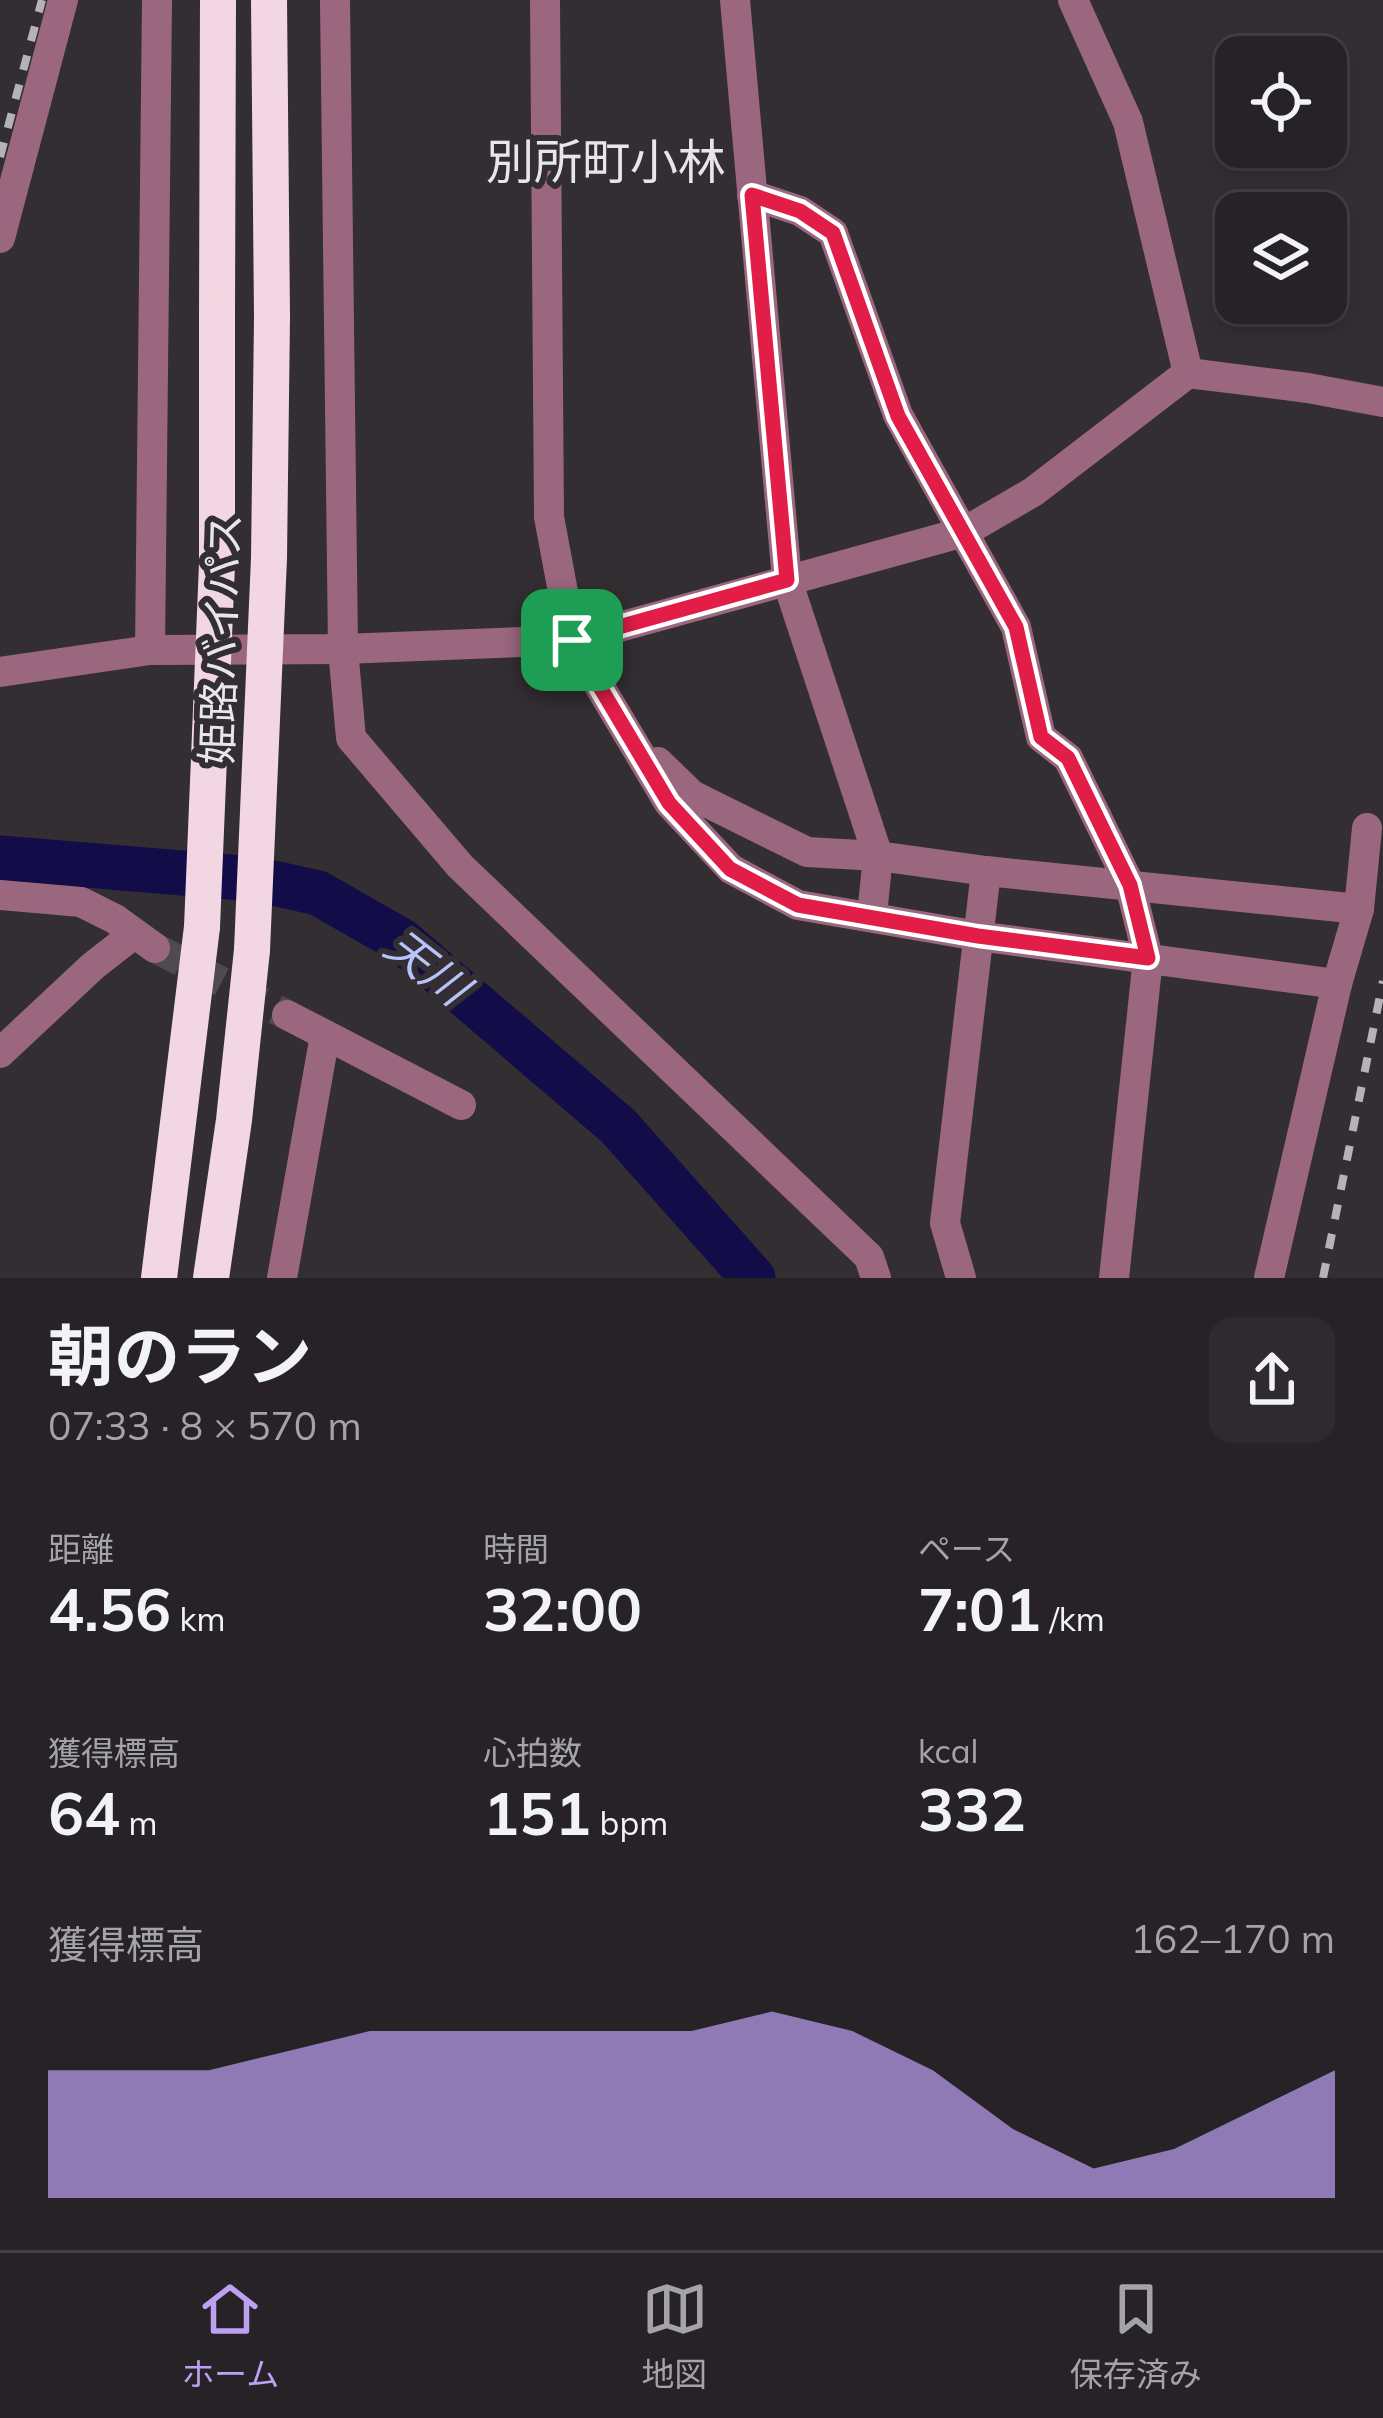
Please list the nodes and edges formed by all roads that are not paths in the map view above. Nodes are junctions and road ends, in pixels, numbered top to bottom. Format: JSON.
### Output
{"nodes":[{"id":1,"x":62,"y":0,"type":"edge"},
{"id":2,"x":158,"y":0,"type":"edge"},
{"id":3,"x":218,"y":0,"type":"edge"},
{"id":4,"x":269,"y":0,"type":"edge"},
{"id":5,"x":335,"y":0,"type":"edge"},
{"id":6,"x":544,"y":0,"type":"edge"},
{"id":7,"x":734,"y":0,"type":"edge"},
{"id":8,"x":1073,"y":0,"type":"edge"},
{"id":9,"x":752,"y":195,"type":"junction"},
{"id":10,"x":0,"y":238,"type":"edge"},
{"id":11,"x":1188,"y":373,"type":"junction"},
{"id":12,"x":1383,"y":402,"type":"edge"},
{"id":13,"x":964,"y":532,"type":"junction"},
{"id":14,"x":787,"y":580,"type":"junction"},
{"id":15,"x":572,"y":640,"type":"junction"},
{"id":16,"x":343,"y":649,"type":"junction"},
{"id":17,"x":150,"y":650,"type":"junction"},
{"id":18,"x":0,"y":672,"type":"edge"},
{"id":19,"x":619,"y":724,"type":"junction"},
{"id":20,"x":1367,"y":828,"type":"dead end"},
{"id":21,"x":878,"y":856,"type":"junction"},
{"id":22,"x":986,"y":871,"type":"junction"},
{"id":23,"x":1130,"y":885,"type":"junction"},
{"id":24,"x":0,"y":895,"type":"edge"},
{"id":25,"x":1359,"y":909,"type":"junction"},
{"id":26,"x":872,"y":915,"type":"junction"},
{"id":27,"x":978,"y":936,"type":"junction"},
{"id":28,"x":1148,"y":958,"type":"junction"},
{"id":29,"x":1337,"y":984,"type":"junction"},
{"id":30,"x":286,"y":1016,"type":"tunnel mouth"},
{"id":31,"x":325,"y":1035,"type":"junction"},
{"id":32,"x":0,"y":1053,"type":"edge"},
{"id":33,"x":460,"y":1105,"type":"dead end"},
{"id":34,"x":159,"y":1278,"type":"edge"},
{"id":35,"x":211,"y":1278,"type":"edge"},
{"id":36,"x":282,"y":1278,"type":"edge"},
{"id":37,"x":876,"y":1278,"type":"edge"},
{"id":38,"x":962,"y":1278,"type":"edge"},
{"id":39,"x":1114,"y":1278,"type":"edge"},
{"id":40,"x":1269,"y":1278,"type":"edge"}],
"edges":[{"from":1,"to":10,"type":"street"},
{"from":2,"to":17,"type":"street"},
{"from":3,"to":34,"type":"highway","name":"姫路バイパス","bridge":true},
{"from":4,"to":35,"type":"highway","name":"姫路バイパス","bridge":true},
{"from":5,"to":16,"type":"street"},
{"from":6,"to":15,"type":"street"},
{"from":7,"to":9,"type":"street"},
{"from":8,"to":11,"type":"street"},
{"from":9,"to":13,"type":"street"},
{"from":9,"to":14,"type":"street"},
{"from":11,"to":12,"type":"street"},
{"from":11,"to":13,"type":"street"},
{"from":13,"to":14,"type":"street"},
{"from":13,"to":23,"type":"street"},
{"from":14,"to":15,"type":"street"},
{"from":14,"to":21,"type":"street"},
{"from":15,"to":16,"type":"street"},
{"from":15,"to":19,"type":"street"},
{"from":16,"to":17,"type":"street"},
{"from":16,"to":37,"type":"street"},
{"from":17,"to":18,"type":"street"},
{"from":19,"to":21,"type":"street"},
{"from":19,"to":26,"type":"street"},
{"from":20,"to":25,"type":"street"},
{"from":21,"to":22,"type":"street"},
{"from":21,"to":26,"type":"street"},
{"from":22,"to":23,"type":"street"},
{"from":22,"to":27,"type":"street"},
{"from":23,"to":25,"type":"street"},
{"from":23,"to":28,"type":"street"},
{"from":24,"to":32,"type":"street"},
{"from":25,"to":29,"type":"street"},
{"from":26,"to":27,"type":"street"},
{"from":27,"to":28,"type":"street"},
{"from":27,"to":38,"type":"street"},
{"from":28,"to":29,"type":"street"},
{"from":28,"to":39,"type":"street"},
{"from":29,"to":40,"type":"street"},
{"from":30,"to":31,"type":"street"},
{"from":31,"to":33,"type":"street"},
{"from":31,"to":36,"type":"street"}]}
